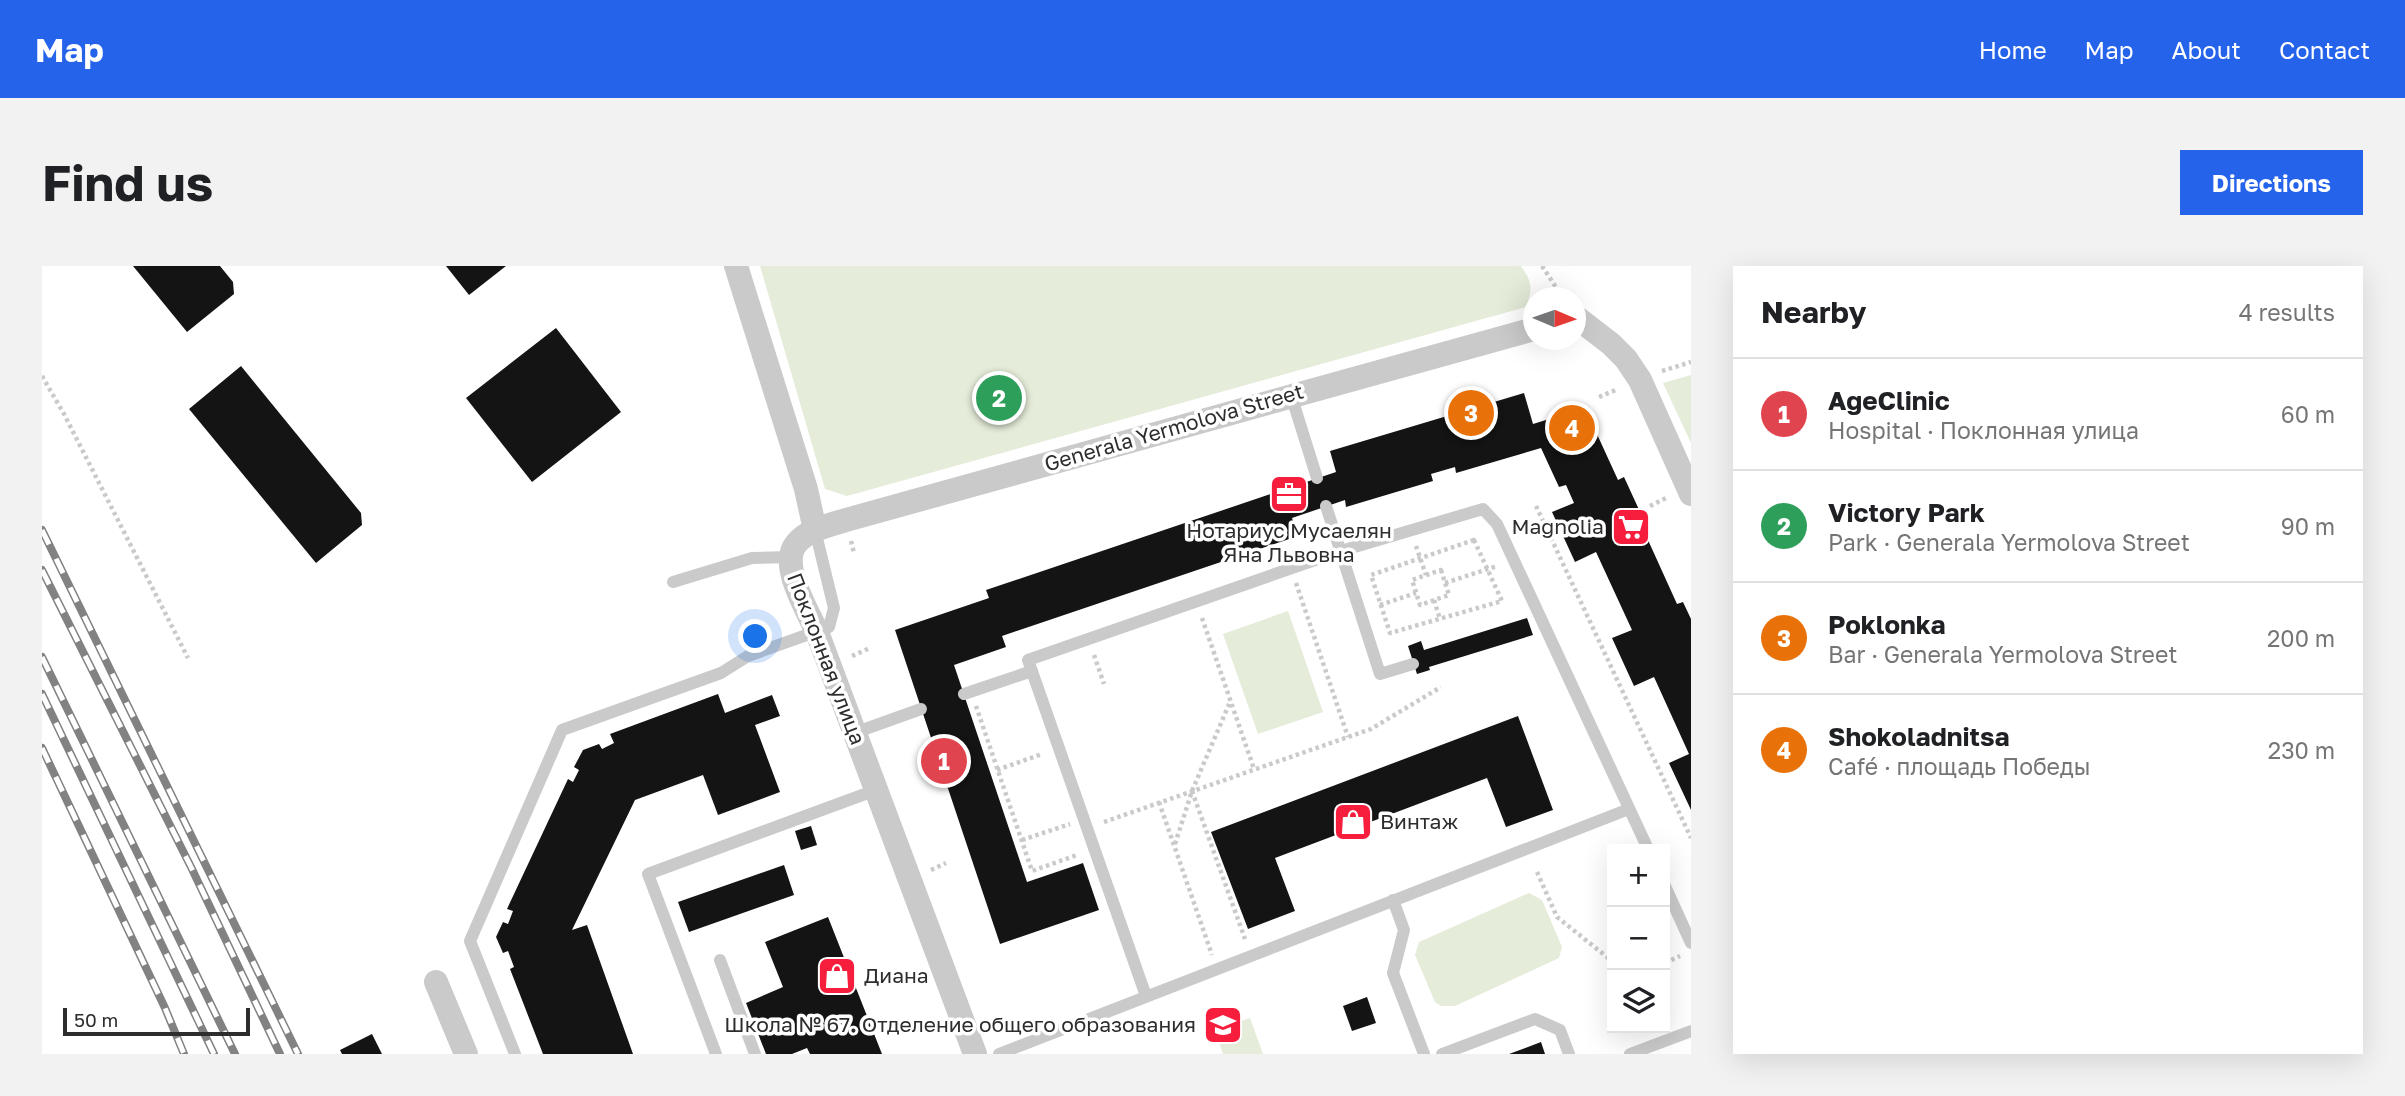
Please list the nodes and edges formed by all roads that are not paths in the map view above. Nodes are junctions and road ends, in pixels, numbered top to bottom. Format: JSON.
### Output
{"nodes":[{"id":1,"x":736,"y":266,"type":"edge"},
{"id":2,"x":1586,"y":325,"type":"edge"},
{"id":3,"x":1523,"y":332,"type":"edge"},
{"id":4,"x":1291,"y":395,"type":"junction"},
{"id":5,"x":1317,"y":478,"type":"dead end"},
{"id":6,"x":1691,"y":494,"type":"edge"},
{"id":7,"x":1326,"y":506,"type":"dead end"},
{"id":8,"x":815,"y":530,"type":"junction"},
{"id":9,"x":1341,"y":551,"type":"junction"},
{"id":10,"x":791,"y":557,"type":"junction"},
{"id":11,"x":673,"y":582,"type":"dead end"},
{"id":12,"x":817,"y":632,"type":"junction"},
{"id":13,"x":1413,"y":664,"type":"dead end"},
{"id":14,"x":1032,"y":671,"type":"junction"},
{"id":15,"x":968,"y":693,"type":"road end"},
{"id":16,"x":921,"y":709,"type":"dead end"},
{"id":17,"x":854,"y":733,"type":"junction"},
{"id":18,"x":876,"y":790,"type":"junction"},
{"id":19,"x":1629,"y":808,"type":"junction"},
{"id":20,"x":1646,"y":844,"type":"edge"},
{"id":21,"x":1670,"y":897,"type":"edge"},
{"id":22,"x":1393,"y":900,"type":"junction"},
{"id":23,"x":1691,"y":943,"type":"edge"},
{"id":24,"x":720,"y":960,"type":"dead end"},
{"id":25,"x":436,"y":982,"type":"dead end"},
{"id":26,"x":1146,"y":996,"type":"junction"},
{"id":27,"x":1691,"y":1031,"type":"edge"},
{"id":28,"x":466,"y":1054,"type":"edge"},
{"id":29,"x":515,"y":1054,"type":"edge"},
{"id":30,"x":716,"y":1054,"type":"edge"},
{"id":31,"x":755,"y":1054,"type":"edge"},
{"id":32,"x":975,"y":1054,"type":"edge"},
{"id":33,"x":999,"y":1054,"type":"edge"},
{"id":34,"x":1424,"y":1054,"type":"edge"},
{"id":35,"x":1442,"y":1054,"type":"edge"},
{"id":36,"x":1569,"y":1054,"type":"edge"},
{"id":37,"x":1630,"y":1054,"type":"edge"}],
"edges":[{"from":1,"to":8,"type":"street"},
{"from":2,"to":6,"type":"street"},
{"from":3,"to":4,"type":"street","name":"Generala Yermolova Street"},
{"from":4,"to":5,"type":"lane"},
{"from":4,"to":8,"type":"street","name":"Generala Yermolova Street"},
{"from":7,"to":9,"type":"lane"},
{"from":8,"to":10,"type":"street","name":"Поклонная улица"},
{"from":8,"to":12,"type":"lane"},
{"from":9,"to":13,"type":"lane"},
{"from":9,"to":14,"type":"lane"},
{"from":9,"to":19,"type":"lane"},
{"from":10,"to":11,"type":"lane"},
{"from":10,"to":12,"type":"street","name":"Поклонная улица"},
{"from":12,"to":17,"type":"street","name":"Поклонная улица"},
{"from":12,"to":29,"type":"lane"},
{"from":14,"to":15,"type":"lane"},
{"from":14,"to":26,"type":"lane"},
{"from":16,"to":17,"type":"lane"},
{"from":17,"to":18,"type":"street","name":"Поклонная улица"},
{"from":18,"to":30,"type":"lane"},
{"from":18,"to":32,"type":"street","name":"Поклонная улица"},
{"from":19,"to":20,"type":"lane"},
{"from":19,"to":22,"type":"lane"},
{"from":21,"to":23,"type":"lane"},
{"from":22,"to":26,"type":"lane"},
{"from":22,"to":34,"type":"lane"},
{"from":24,"to":31,"type":"lane"},
{"from":25,"to":28,"type":"street"},
{"from":26,"to":33,"type":"lane"},
{"from":27,"to":37,"type":"lane"},
{"from":35,"to":36,"type":"lane"}]}
